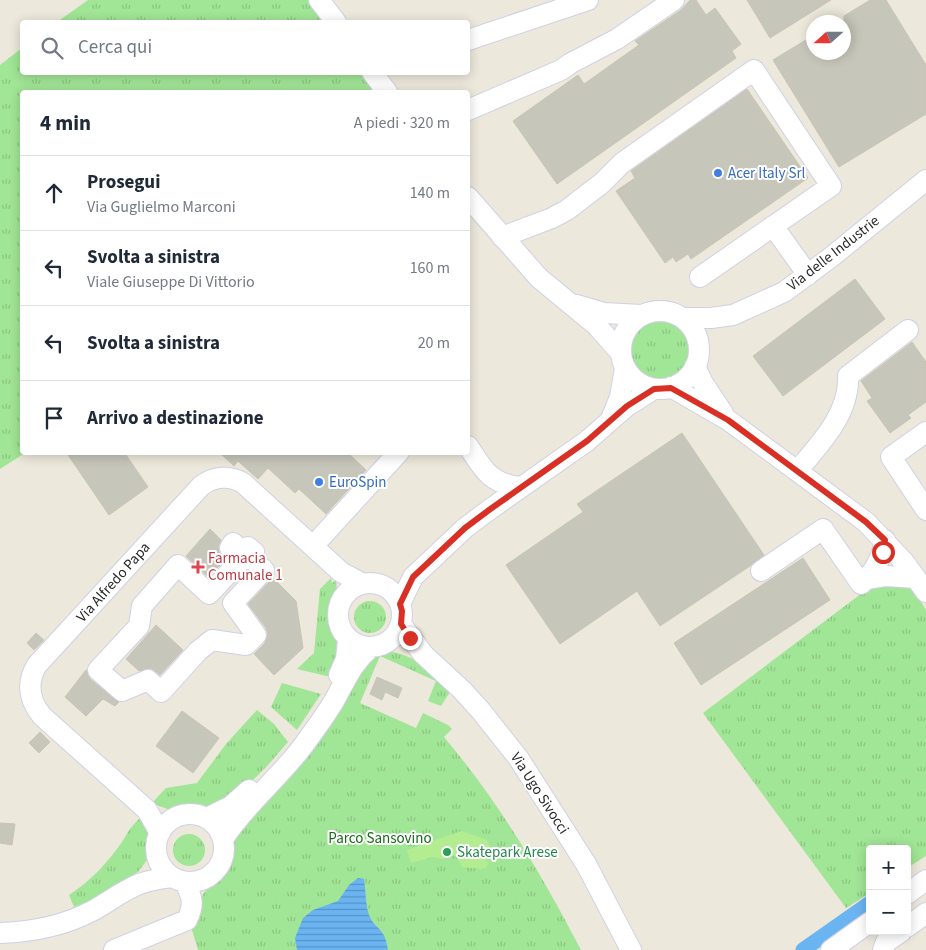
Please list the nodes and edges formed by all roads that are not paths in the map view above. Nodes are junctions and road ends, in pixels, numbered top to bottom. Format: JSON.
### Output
{"nodes":[{"id":1,"x":319,"y":0,"type":"edge"},
{"id":2,"x":588,"y":0,"type":"edge"},
{"id":3,"x":674,"y":0,"type":"edge"},
{"id":4,"x":334,"y":20,"type":"edge"},
{"id":5,"x":470,"y":39,"type":"edge"},
{"id":6,"x":374,"y":75,"type":"edge"},
{"id":7,"x":386,"y":90,"type":"edge"},
{"id":8,"x":470,"y":109,"type":"edge"},
{"id":9,"x":926,"y":180,"type":"edge"},
{"id":10,"x":470,"y":199,"type":"edge"},
{"id":11,"x":552,"y":218,"type":"junction"},
{"id":12,"x":773,"y":226,"type":"junction"},
{"id":13,"x":502,"y":237,"type":"junction"},
{"id":14,"x":522,"y":260,"type":"junction"},
{"id":15,"x":808,"y":275,"type":"junction"},
{"id":16,"x":700,"y":277,"type":"dead end"},
{"id":17,"x":566,"y":300,"type":"junction"},
{"id":18,"x":641,"y":315,"type":"junction"},
{"id":19,"x":733,"y":315,"type":"junction"},
{"id":20,"x":682,"y":318,"type":"junction"},
{"id":21,"x":908,"y":330,"type":"dead end"},
{"id":22,"x":698,"y":345,"type":"junction"},
{"id":23,"x":623,"y":360,"type":"junction"},
{"id":24,"x":695,"y":366,"type":"junction"},
{"id":25,"x":662,"y":388,"type":"junction"},
{"id":26,"x":611,"y":420,"type":"junction"},
{"id":27,"x":728,"y":420,"type":"junction"},
{"id":28,"x":926,"y":432,"type":"edge"},
{"id":29,"x":470,"y":449,"type":"edge"},
{"id":30,"x":393,"y":459,"type":"edge"},
{"id":31,"x":796,"y":471,"type":"junction"},
{"id":32,"x":485,"y":472,"type":"junction"},
{"id":33,"x":520,"y":487,"type":"junction"},
{"id":34,"x":489,"y":510,"type":"junction"},
{"id":35,"x":926,"y":510,"type":"edge"},
{"id":36,"x":885,"y":540,"type":"junction"},
{"id":37,"x":314,"y":546,"type":"junction"},
{"id":38,"x":761,"y":571,"type":"dead end"},
{"id":39,"x":341,"y":572,"type":"junction"},
{"id":40,"x":413,"y":577,"type":"junction"},
{"id":41,"x":868,"y":579,"type":"junction"},
{"id":42,"x":363,"y":584,"type":"junction"},
{"id":43,"x":921,"y":585,"type":"edge"},
{"id":44,"x":384,"y":587,"type":"junction"},
{"id":45,"x":346,"y":594,"type":"junction"},
{"id":46,"x":400,"y":604,"type":"junction"},
{"id":47,"x":387,"y":638,"type":"junction"},
{"id":48,"x":348,"y":639,"type":"junction"},
{"id":49,"x":212,"y":640,"type":"joint"},
{"id":50,"x":206,"y":818,"type":"junction"},
{"id":51,"x":166,"y":826,"type":"junction"},
{"id":52,"x":223,"y":839,"type":"junction"},
{"id":53,"x":157,"y":854,"type":"junction"},
{"id":54,"x":178,"y":879,"type":"junction"},
{"id":55,"x":926,"y":880,"type":"edge"},
{"id":56,"x":132,"y":887,"type":"junction"},
{"id":57,"x":911,"y":891,"type":"edge"},
{"id":58,"x":926,"y":913,"type":"edge"},
{"id":59,"x":866,"y":925,"type":"edge"},
{"id":60,"x":911,"y":925,"type":"edge"},
{"id":61,"x":0,"y":933,"type":"edge"},
{"id":62,"x":114,"y":950,"type":"edge"},
{"id":63,"x":631,"y":950,"type":"edge"},
{"id":64,"x":831,"y":950,"type":"edge"}],
"edges":[{"from":1,"to":4,"type":"street"},
{"from":2,"to":5,"type":"street"},
{"from":3,"to":8,"type":"street"},
{"from":6,"to":7,"type":"street"},
{"from":9,"to":15,"type":"street","name":"Via delle Industrie"},
{"from":10,"to":13,"type":"street"},
{"from":11,"to":12,"type":"street"},
{"from":11,"to":13,"type":"street"},
{"from":11,"to":14,"type":"street"},
{"from":12,"to":15,"type":"street"},
{"from":12,"to":16,"type":"street"},
{"from":13,"to":14,"type":"street"},
{"from":14,"to":17,"type":"street"},
{"from":15,"to":19,"type":"street","name":"Via delle Industrie"},
{"from":17,"to":18,"type":"street"},
{"from":17,"to":23,"type":"street"},
{"from":18,"to":20,"type":"street"},
{"from":18,"to":23,"type":"street"},
{"from":19,"to":20,"type":"street","name":"Via delle Industrie"},
{"from":19,"to":22,"type":"street","name":"Via delle Industrie"},
{"from":20,"to":22,"type":"street"},
{"from":21,"to":31,"type":"street"},
{"from":22,"to":24,"type":"street"},
{"from":23,"to":25,"type":"street"},
{"from":23,"to":26,"type":"street"},
{"from":24,"to":25,"type":"street"},
{"from":24,"to":27,"type":"street"},
{"from":25,"to":26,"type":"street"},
{"from":25,"to":27,"type":"street"},
{"from":26,"to":33,"type":"street"},
{"from":27,"to":31,"type":"street"},
{"from":28,"to":35,"type":"street"},
{"from":29,"to":32,"type":"street"},
{"from":30,"to":37,"type":"street"},
{"from":31,"to":36,"type":"street"},
{"from":32,"to":33,"type":"street"},
{"from":32,"to":34,"type":"street"},
{"from":33,"to":34,"type":"street"},
{"from":34,"to":40,"type":"street"},
{"from":36,"to":41,"type":"street"},
{"from":36,"to":43,"type":"street"},
{"from":37,"to":39,"type":"street","name":"Via Alfredo Papa"},
{"from":37,"to":51,"type":"street","name":"Via Alfredo Papa"},
{"from":38,"to":41,"type":"street"},
{"from":39,"to":42,"type":"street","name":"Via Alfredo Papa"},
{"from":39,"to":45,"type":"street"},
{"from":40,"to":44,"type":"street"},
{"from":40,"to":46,"type":"street"},
{"from":41,"to":43,"type":"street"},
{"from":42,"to":44,"type":"street"},
{"from":42,"to":45,"type":"street"},
{"from":44,"to":46,"type":"street"},
{"from":45,"to":48,"type":"street"},
{"from":46,"to":47,"type":"street"},
{"from":47,"to":48,"type":"street"},
{"from":47,"to":52,"type":"street"},
{"from":47,"to":63,"type":"street","name":"Via Ugo Sivocci"},
{"from":48,"to":50,"type":"street"},
{"from":49,"to":49,"type":"street"},
{"from":50,"to":51,"type":"street"},
{"from":50,"to":52,"type":"street"},
{"from":51,"to":53,"type":"street"},
{"from":52,"to":54,"type":"street"},
{"from":53,"to":54,"type":"street"},
{"from":53,"to":56,"type":"street"},
{"from":54,"to":56,"type":"street"},
{"from":54,"to":62,"type":"street"},
{"from":55,"to":57,"type":"street"},
{"from":56,"to":61,"type":"street"},
{"from":58,"to":60,"type":"street"},
{"from":59,"to":64,"type":"street"}]}
